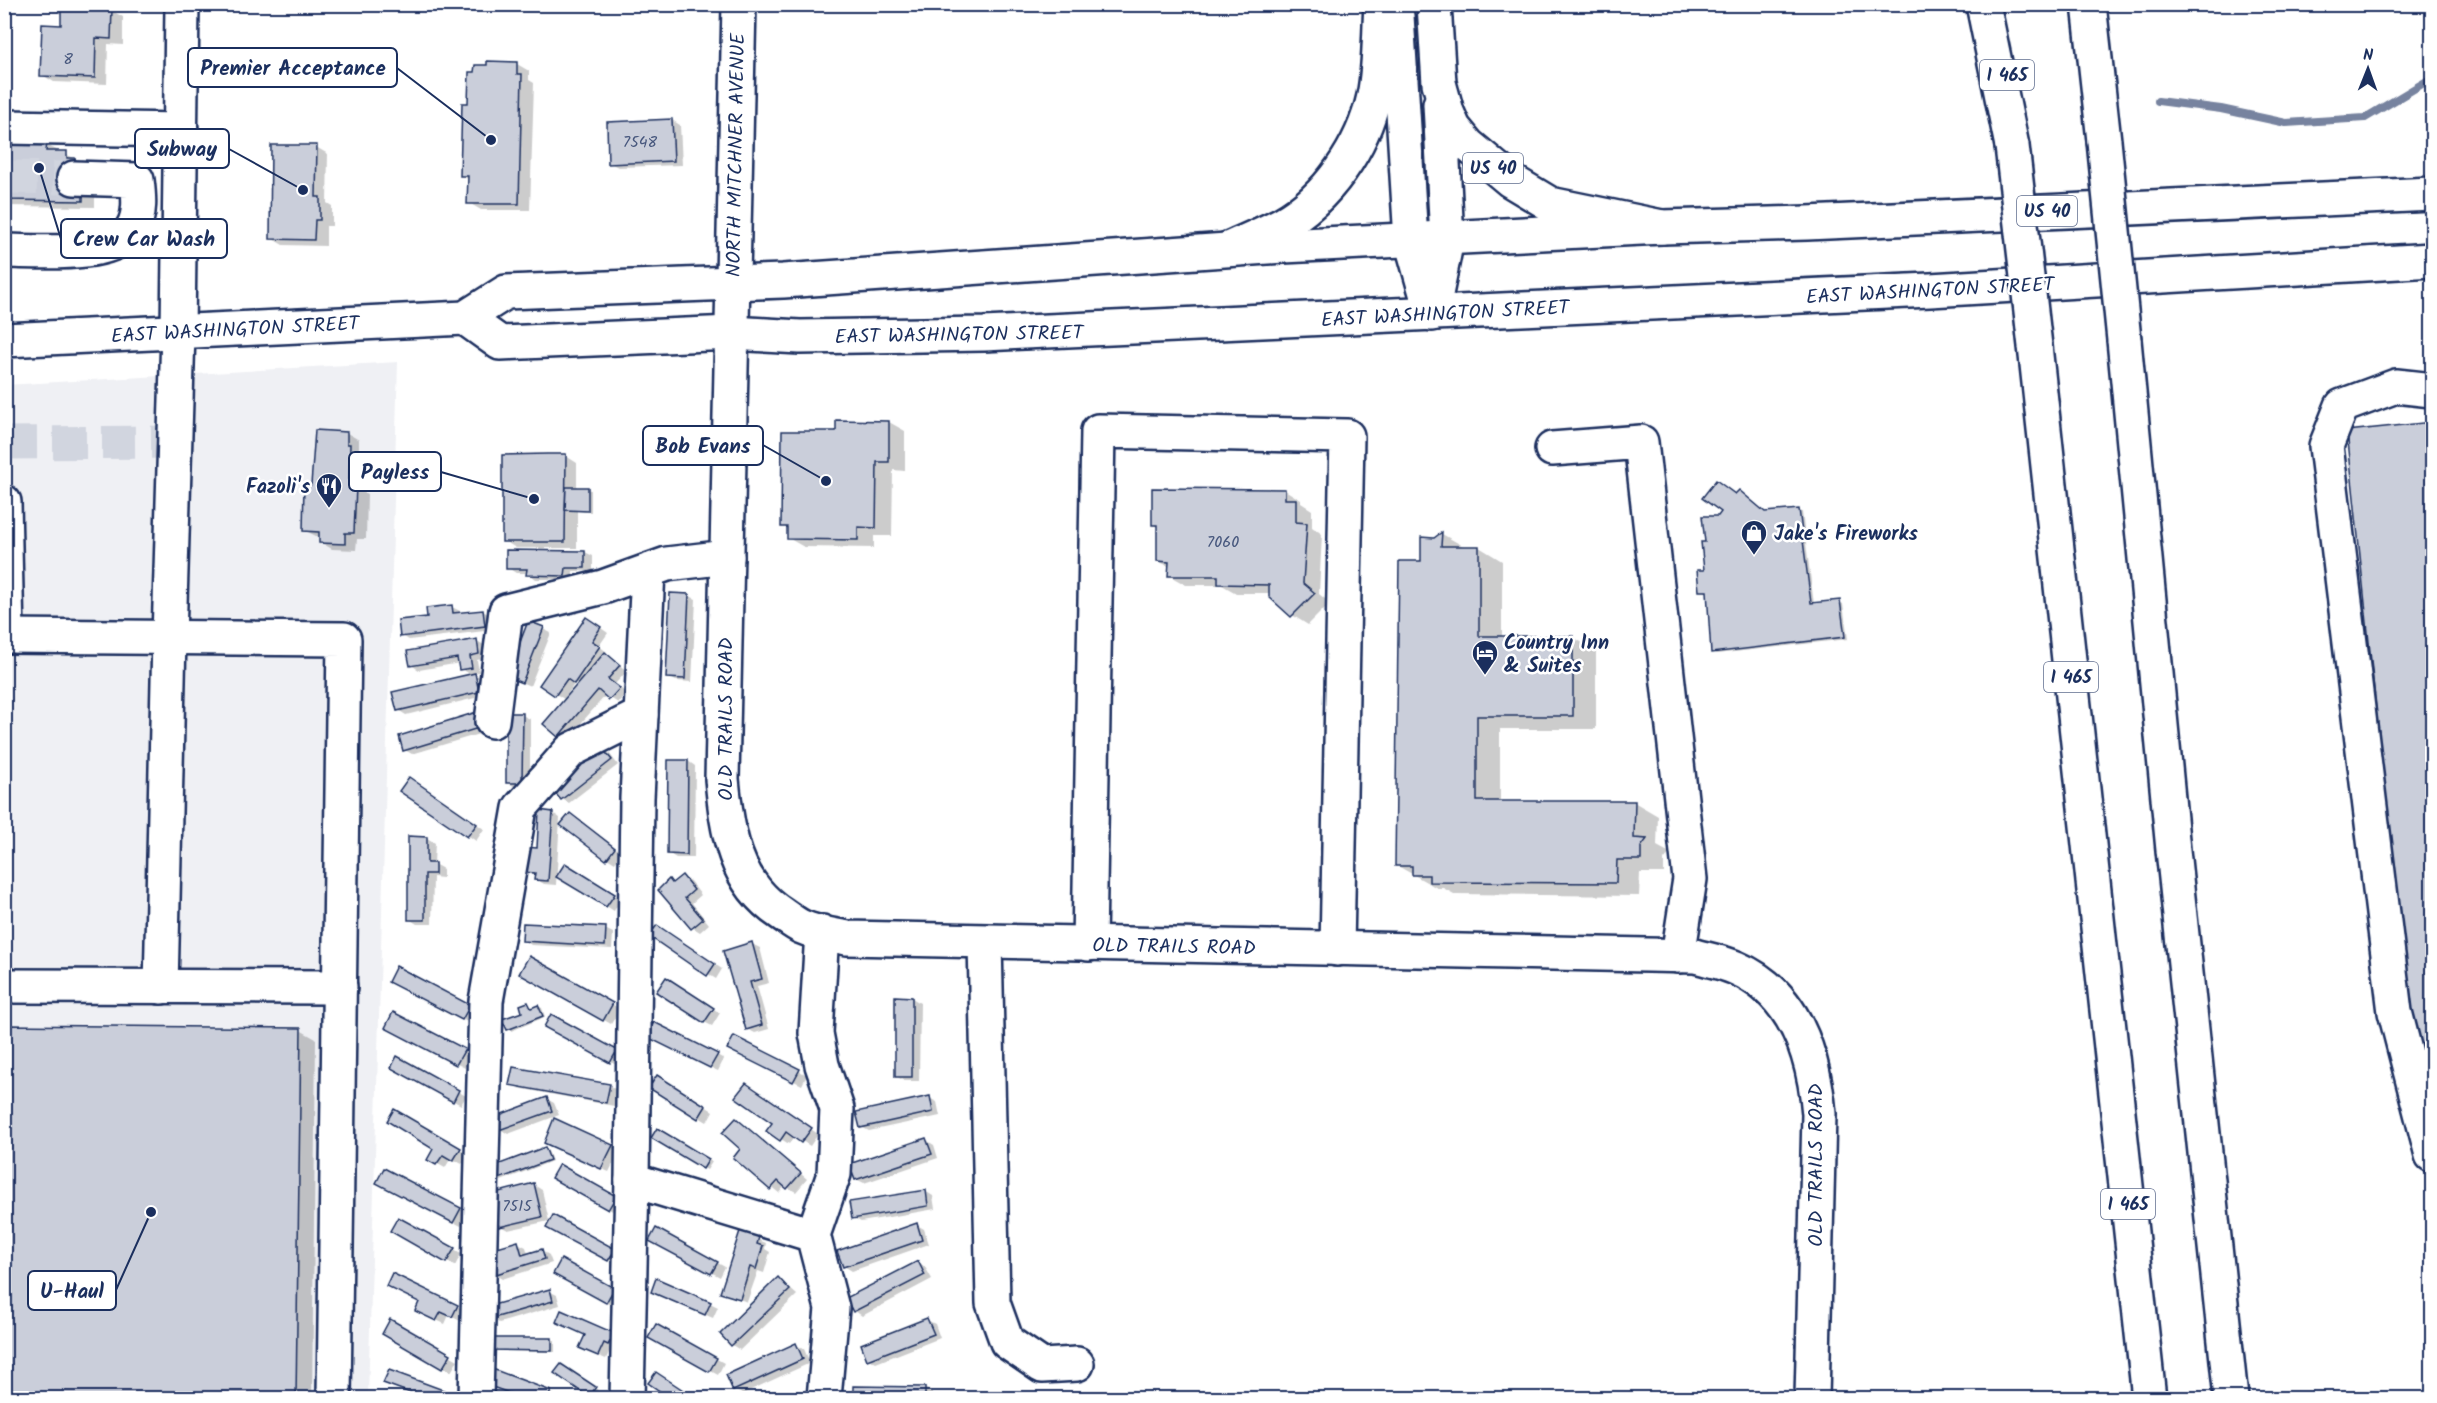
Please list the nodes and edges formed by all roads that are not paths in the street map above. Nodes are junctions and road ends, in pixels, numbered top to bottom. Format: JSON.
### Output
{"nodes":[{"id":1,"x":182,"y":4,"type":"edge"},
{"id":2,"x":738,"y":4,"type":"edge"},
{"id":3,"x":1381,"y":4,"type":"edge"},
{"id":4,"x":1396,"y":4,"type":"edge"},
{"id":5,"x":1434,"y":4,"type":"edge"},
{"id":6,"x":1983,"y":4,"type":"edge"},
{"id":7,"x":2001,"y":4,"type":"edge"},
{"id":8,"x":2089,"y":4,"type":"edge"},
{"id":9,"x":2102,"y":4,"type":"edge"},
{"id":10,"x":1439,"y":83,"type":"junction"},
{"id":11,"x":4,"y":127,"type":"edge"},
{"id":12,"x":181,"y":129,"type":"junction"},
{"id":13,"x":2104,"y":141,"type":"junction"},
{"id":14,"x":2012,"y":146,"type":"junction"},
{"id":15,"x":74,"y":178,"type":"tunnel mouth"},
{"id":16,"x":2433,"y":194,"type":"edge"},
{"id":17,"x":1662,"y":227,"type":"junction"},
{"id":18,"x":1447,"y":239,"type":"junction"},
{"id":19,"x":1411,"y":240,"type":"junction"},
{"id":20,"x":1228,"y":249,"type":"junction"},
{"id":21,"x":4,"y":251,"type":"edge"},
{"id":22,"x":2433,"y":260,"type":"edge"},
{"id":23,"x":732,"y":307,"type":"junction"},
{"id":24,"x":1432,"y":314,"type":"junction"},
{"id":25,"x":465,"y":318,"type":"junction"},
{"id":26,"x":178,"y":332,"type":"junction"},
{"id":27,"x":4,"y":340,"type":"edge"},
{"id":28,"x":2433,"y":390,"type":"edge"},
{"id":29,"x":1552,"y":449,"type":"dead end"},
{"id":30,"x":4,"y":502,"type":"edge"},
{"id":31,"x":727,"y":557,"type":"junction"},
{"id":32,"x":648,"y":571,"type":"junction"},
{"id":33,"x":6,"y":636,"type":"edge"},
{"id":34,"x":169,"y":638,"type":"junction"},
{"id":35,"x":641,"y":715,"type":"junction"},
{"id":36,"x":492,"y":721,"type":"dead end"},
{"id":37,"x":822,"y":932,"type":"junction"},
{"id":38,"x":985,"y":942,"type":"junction"},
{"id":39,"x":1089,"y":944,"type":"junction"},
{"id":40,"x":1337,"y":949,"type":"junction"},
{"id":41,"x":1678,"y":956,"type":"junction"},
{"id":42,"x":4,"y":987,"type":"edge"},
{"id":43,"x":161,"y":987,"type":"junction"},
{"id":44,"x":340,"y":987,"type":"junction"},
{"id":45,"x":2433,"y":1155,"type":"edge"},
{"id":46,"x":632,"y":1180,"type":"junction"},
{"id":47,"x":813,"y":1235,"type":"junction"},
{"id":48,"x":1077,"y":1364,"type":"dead end"},
{"id":49,"x":334,"y":1398,"type":"edge"},
{"id":50,"x":476,"y":1398,"type":"edge"},
{"id":51,"x":627,"y":1398,"type":"edge"},
{"id":52,"x":824,"y":1398,"type":"edge"},
{"id":53,"x":1812,"y":1398,"type":"edge"},
{"id":54,"x":2149,"y":1398,"type":"edge"},
{"id":55,"x":2231,"y":1398,"type":"edge"}],
"edges":[{"from":1,"to":12,"type":"main road"},
{"from":2,"to":23,"type":"main road","name":"NORTH MITCHNER AVENUE"},
{"from":3,"to":20,"type":"main road"},
{"from":4,"to":19,"type":"main road"},
{"from":5,"to":10,"type":"main road","number":"US 40"},
{"from":6,"to":14,"type":"main road"},
{"from":7,"to":14,"type":"main road","number":"I 465"},
{"from":8,"to":13,"type":"main road"},
{"from":9,"to":13,"type":"main road"},
{"from":10,"to":17,"type":"main road","number":"US 40"},
{"from":10,"to":18,"type":"main road"},
{"from":11,"to":12,"type":"main road"},
{"from":12,"to":26,"type":"main road"},
{"from":13,"to":55,"type":"main road","bridge":true},
{"from":14,"to":54,"type":"main road","number":"I 465","bridge":true},
{"from":15,"to":21,"type":"main road"},
{"from":16,"to":17,"type":"main road","name":"EAST WASHINGTON STREET","number":"US 40"},
{"from":17,"to":18,"type":"main road","name":"EAST WASHINGTON STREET"},
{"from":18,"to":19,"type":"main road","name":"EAST WASHINGTON STREET"},
{"from":18,"to":24,"type":"main road"},
{"from":19,"to":20,"type":"main road","name":"EAST WASHINGTON STREET"},
{"from":19,"to":24,"type":"main road"},
{"from":20,"to":23,"type":"main road","name":"EAST WASHINGTON STREET"},
{"from":22,"to":24,"type":"main road","name":"EAST WASHINGTON STREET"},
{"from":23,"to":24,"type":"main road","name":"EAST WASHINGTON STREET"},
{"from":23,"to":25,"type":"main road","name":"EAST WASHINGTON STREET"},
{"from":23,"to":25,"type":"main road","name":"EAST WASHINGTON STREET"},
{"from":23,"to":31,"type":"main road","name":"OLD TRAILS ROAD"},
{"from":25,"to":26,"type":"main road","name":"EAST WASHINGTON STREET"},
{"from":26,"to":27,"type":"main road","name":"EAST WASHINGTON STREET"},
{"from":26,"to":34,"type":"main road"},
{"from":28,"to":45,"type":"main road"},
{"from":29,"to":41,"type":"main road"},
{"from":30,"to":33,"type":"main road"},
{"from":31,"to":32,"type":"main road"},
{"from":31,"to":37,"type":"main road","name":"OLD TRAILS ROAD"},
{"from":32,"to":35,"type":"main road"},
{"from":32,"to":36,"type":"main road"},
{"from":33,"to":34,"type":"main road"},
{"from":34,"to":43,"type":"main road"},
{"from":34,"to":44,"type":"main road"},
{"from":35,"to":46,"type":"main road"},
{"from":35,"to":50,"type":"main road"},
{"from":37,"to":38,"type":"main road","name":"OLD TRAILS ROAD"},
{"from":37,"to":47,"type":"main road"},
{"from":38,"to":39,"type":"main road","name":"OLD TRAILS ROAD"},
{"from":38,"to":48,"type":"main road"},
{"from":39,"to":40,"type":"main road","name":"OLD TRAILS ROAD"},
{"from":39,"to":40,"type":"main road"},
{"from":40,"to":41,"type":"main road","name":"OLD TRAILS ROAD"},
{"from":41,"to":53,"type":"main road","name":"OLD TRAILS ROAD"},
{"from":42,"to":43,"type":"main road"},
{"from":43,"to":44,"type":"main road"},
{"from":44,"to":49,"type":"main road"},
{"from":46,"to":47,"type":"main road"},
{"from":46,"to":51,"type":"main road"},
{"from":47,"to":52,"type":"main road"}]}
